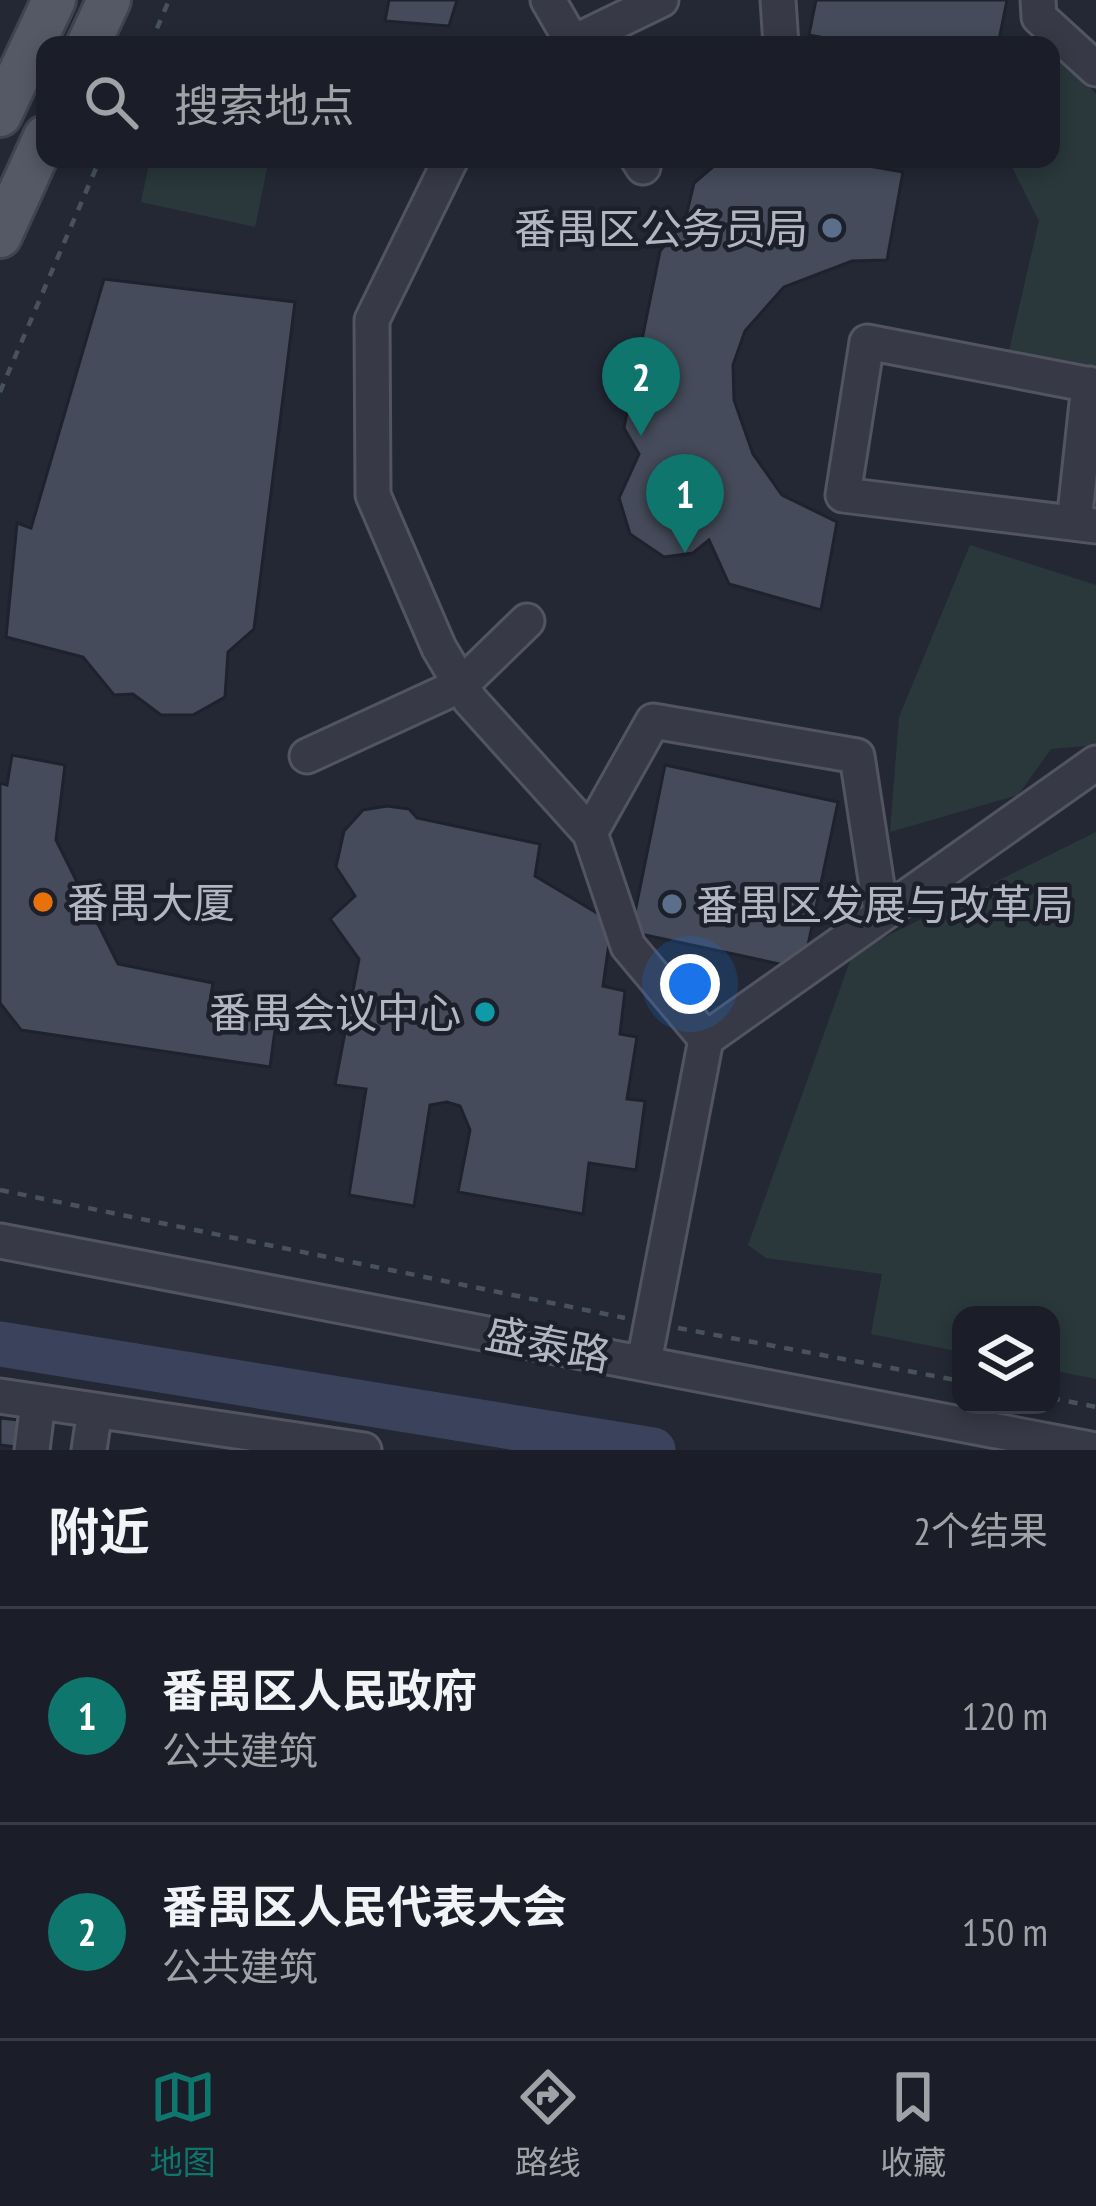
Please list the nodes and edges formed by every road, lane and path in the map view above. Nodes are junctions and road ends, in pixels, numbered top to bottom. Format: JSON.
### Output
{"nodes":[{"id":1,"x":54,"y":0,"type":"edge"},
{"id":2,"x":109,"y":0,"type":"edge"},
{"id":3,"x":169,"y":0,"type":"edge"},
{"id":4,"x":548,"y":0,"type":"edge"},
{"id":5,"x":661,"y":0,"type":"edge"},
{"id":6,"x":778,"y":0,"type":"edge"},
{"id":7,"x":37,"y":36,"type":"edge"},
{"id":8,"x":92,"y":36,"type":"edge"},
{"id":9,"x":154,"y":36,"type":"edge"},
{"id":10,"x":568,"y":36,"type":"edge"},
{"id":11,"x":588,"y":36,"type":"edge"},
{"id":12,"x":780,"y":36,"type":"edge"},
{"id":13,"x":36,"y":38,"type":"edge"},
{"id":14,"x":1060,"y":41,"type":"edge"},
{"id":15,"x":1096,"y":69,"type":"edge"},
{"id":16,"x":0,"y":115,"type":"edge"},
{"id":17,"x":36,"y":157,"type":"edge"},
{"id":18,"x":96,"y":168,"type":"edge"},
{"id":19,"x":447,"y":168,"type":"edge"},
{"id":20,"x":0,"y":236,"type":"edge"},
{"id":21,"x":1092,"y":385,"type":"edge"},
{"id":22,"x":0,"y":392,"type":"edge"},
{"id":23,"x":1085,"y":524,"type":"edge"},
{"id":24,"x":527,"y":621,"type":"dead end"},
{"id":25,"x":460,"y":685,"type":"junction"},
{"id":26,"x":307,"y":755,"type":"dead end"},
{"id":27,"x":1096,"y":763,"type":"edge"},
{"id":28,"x":590,"y":833,"type":"junction"},
{"id":29,"x":881,"y":911,"type":"junction"},
{"id":30,"x":706,"y":1039,"type":"junction"},
{"id":31,"x":0,"y":1190,"type":"edge"},
{"id":32,"x":0,"y":1241,"type":"edge"},
{"id":33,"x":652,"y":1323,"type":"junction"},
{"id":34,"x":644,"y":1362,"type":"junction"},
{"id":35,"x":952,"y":1380,"type":"edge"},
{"id":36,"x":0,"y":1396,"type":"edge"},
{"id":37,"x":1060,"y":1400,"type":"edge"},
{"id":38,"x":38,"y":1402,"type":"junction"},
{"id":39,"x":1096,"y":1407,"type":"edge"},
{"id":40,"x":94,"y":1410,"type":"junction"},
{"id":41,"x":139,"y":1433,"type":"edge"},
{"id":42,"x":206,"y":1438,"type":"edge"},
{"id":43,"x":285,"y":1444,"type":"edge"},
{"id":44,"x":325,"y":1447,"type":"edge"},
{"id":45,"x":32,"y":1450,"type":"edge"},
{"id":46,"x":89,"y":1450,"type":"edge"},
{"id":47,"x":364,"y":1450,"type":"edge"},
{"id":48,"x":1096,"y":1450,"type":"edge"}],
"edges":[{"from":1,"to":7,"type":"main road"},
{"from":2,"to":8,"type":"main road"},
{"from":3,"to":9,"type":"path"},
{"from":4,"to":10,"type":"street"},
{"from":5,"to":11,"type":"street"},
{"from":6,"to":12,"type":"street"},
{"from":13,"to":16,"type":"main road"},
{"from":14,"to":15,"type":"street"},
{"from":17,"to":20,"type":"main road"},
{"from":18,"to":22,"type":"path"},
{"from":19,"to":25,"type":"street"},
{"from":21,"to":23,"type":"street"},
{"from":21,"to":23,"type":"street"},
{"from":24,"to":25,"type":"street"},
{"from":25,"to":26,"type":"street"},
{"from":25,"to":28,"type":"street"},
{"from":27,"to":29,"type":"street"},
{"from":28,"to":29,"type":"street"},
{"from":28,"to":30,"type":"street"},
{"from":29,"to":30,"type":"street"},
{"from":30,"to":33,"type":"street"},
{"from":31,"to":33,"type":"path"},
{"from":32,"to":34,"type":"street","name":"盛泰路"},
{"from":33,"to":34,"type":"street"},
{"from":33,"to":35,"type":"path"},
{"from":34,"to":48,"type":"street","name":"盛泰路"},
{"from":36,"to":38,"type":"street"},
{"from":37,"to":39,"type":"path"},
{"from":38,"to":40,"type":"street"},
{"from":38,"to":45,"type":"street"},
{"from":40,"to":41,"type":"street"},
{"from":40,"to":46,"type":"street"},
{"from":41,"to":42,"type":"street"},
{"from":42,"to":43,"type":"street"},
{"from":43,"to":44,"type":"street"},
{"from":44,"to":47,"type":"street"}]}
